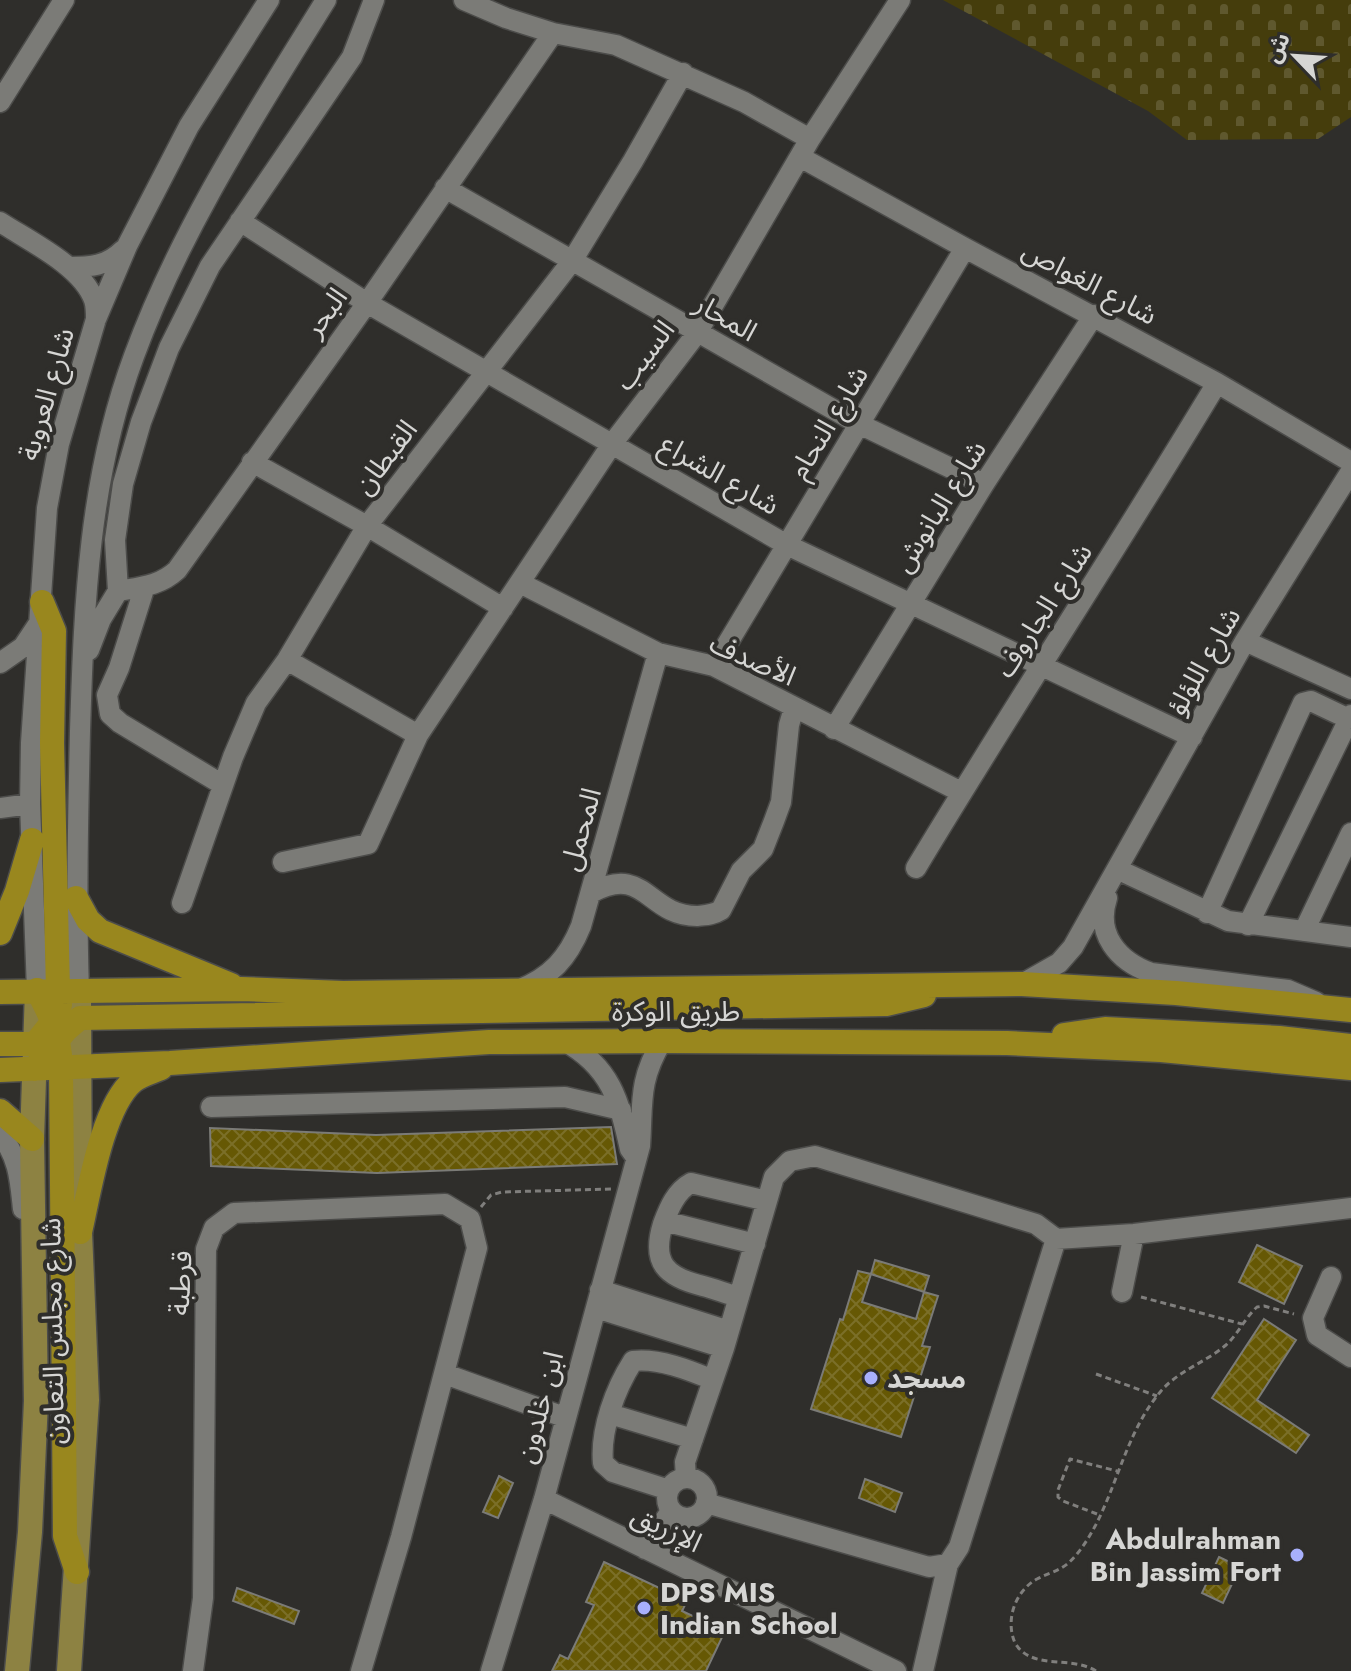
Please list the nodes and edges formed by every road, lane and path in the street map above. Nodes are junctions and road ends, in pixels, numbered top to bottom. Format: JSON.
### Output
{"nodes":[{"id":1,"x":64,"y":0,"type":"edge"},
{"id":2,"x":269,"y":0,"type":"edge"},
{"id":3,"x":326,"y":0,"type":"edge"},
{"id":4,"x":374,"y":0,"type":"edge"},
{"id":5,"x":464,"y":0,"type":"edge"},
{"id":6,"x":900,"y":0,"type":"edge"},
{"id":7,"x":553,"y":33,"type":"junction"},
{"id":8,"x":683,"y":73,"type":"junction"},
{"id":9,"x":0,"y":102,"type":"edge"},
{"id":10,"x":805,"y":148,"type":"junction"},
{"id":11,"x":445,"y":188,"type":"junction"},
{"id":12,"x":240,"y":221,"type":"junction"},
{"id":13,"x":0,"y":222,"type":"edge"},
{"id":14,"x":127,"y":246,"type":"junction"},
{"id":15,"x":965,"y":248,"type":"junction"},
{"id":16,"x":572,"y":261,"type":"junction"},
{"id":17,"x":69,"y":267,"type":"junction"},
{"id":18,"x":367,"y":303,"type":"junction"},
{"id":19,"x":1094,"y":315,"type":"junction"},
{"id":20,"x":96,"y":319,"type":"junction"},
{"id":21,"x":697,"y":333,"type":"junction"},
{"id":22,"x":485,"y":372,"type":"junction"},
{"id":23,"x":1217,"y":383,"type":"junction"},
{"id":24,"x":859,"y":424,"type":"junction"},
{"id":25,"x":612,"y":444,"type":"junction"},
{"id":26,"x":252,"y":462,"type":"junction"},
{"id":27,"x":1350,"y":473,"type":"edge"},
{"id":28,"x":984,"y":484,"type":"junction"},
{"id":29,"x":367,"y":526,"type":"junction"},
{"id":30,"x":787,"y":545,"type":"junction"},
{"id":31,"x":520,"y":583,"type":"junction"},
{"id":32,"x":145,"y":586,"type":"junction"},
{"id":33,"x":118,"y":591,"type":"junction"},
{"id":34,"x":910,"y":605,"type":"junction"},
{"id":35,"x":42,"y":608,"type":"junction"},
{"id":36,"x":503,"y":608,"type":"junction"},
{"id":37,"x":1249,"y":635,"type":"junction"},
{"id":38,"x":658,"y":653,"type":"junction"},
{"id":39,"x":287,"y":660,"type":"junction"},
{"id":40,"x":1039,"y":665,"type":"junction"},
{"id":41,"x":0,"y":666,"type":"edge"},
{"id":42,"x":714,"y":666,"type":"junction"},
{"id":43,"x":82,"y":677,"type":"junction"},
{"id":44,"x":1351,"y":677,"type":"edge"},
{"id":45,"x":1351,"y":689,"type":"edge"},
{"id":46,"x":35,"y":694,"type":"junction"},
{"id":47,"x":794,"y":708,"type":"junction"},
{"id":48,"x":1350,"y":717,"type":"edge"},
{"id":49,"x":834,"y":729,"type":"junction"},
{"id":50,"x":418,"y":735,"type":"junction"},
{"id":51,"x":1192,"y":737,"type":"junction"},
{"id":52,"x":223,"y":785,"type":"junction"},
{"id":53,"x":961,"y":792,"type":"junction"},
{"id":54,"x":30,"y":804,"type":"junction"},
{"id":55,"x":0,"y":808,"type":"edge"},
{"id":56,"x":1351,"y":833,"type":"edge"},
{"id":57,"x":32,"y":840,"type":"junction"},
{"id":58,"x":283,"y":862,"type":"dead end"},
{"id":59,"x":916,"y":868,"type":"dead end"},
{"id":60,"x":1115,"y":876,"type":"junction"},
{"id":61,"x":591,"y":893,"type":"junction"},
{"id":62,"x":76,"y":898,"type":"junction"},
{"id":63,"x":8,"y":899,"type":"edge"},
{"id":64,"x":182,"y":903,"type":"dead end"},
{"id":65,"x":1207,"y":913,"type":"junction"},
{"id":66,"x":1248,"y":925,"type":"junction"},
{"id":67,"x":1304,"y":931,"type":"junction"},
{"id":68,"x":0,"y":933,"type":"edge"},
{"id":69,"x":1351,"y":937,"type":"edge"},
{"id":70,"x":1022,"y":984,"type":"junction"},
{"id":71,"x":961,"y":985,"type":"junction"},
{"id":72,"x":241,"y":989,"type":"junction"},
{"id":73,"x":515,"y":991,"type":"junction"},
{"id":74,"x":0,"y":992,"type":"edge"},
{"id":75,"x":1341,"y":1009,"type":"edge"},
{"id":76,"x":62,"y":1011,"type":"junction"},
{"id":77,"x":564,"y":1041,"type":"junction"},
{"id":78,"x":662,"y":1041,"type":"junction"},
{"id":79,"x":1007,"y":1043,"type":"junction"},
{"id":80,"x":0,"y":1044,"type":"edge"},
{"id":81,"x":35,"y":1044,"type":"junction"},
{"id":82,"x":1351,"y":1046,"type":"edge"},
{"id":83,"x":170,"y":1063,"type":"junction"},
{"id":84,"x":70,"y":1067,"type":"junction"},
{"id":85,"x":1351,"y":1068,"type":"edge"},
{"id":86,"x":34,"y":1069,"type":"junction"},
{"id":87,"x":0,"y":1070,"type":"edge"},
{"id":88,"x":211,"y":1107,"type":"dead end"},
{"id":89,"x":621,"y":1110,"type":"junction"},
{"id":90,"x":0,"y":1111,"type":"edge"},
{"id":91,"x":0,"y":1134,"type":"edge"},
{"id":92,"x":32,"y":1139,"type":"junction"},
{"id":93,"x":635,"y":1156,"type":"junction"},
{"id":94,"x":627,"y":1189,"type":"junction"},
{"id":95,"x":767,"y":1201,"type":"junction"},
{"id":96,"x":1351,"y":1208,"type":"edge"},
{"id":97,"x":470,"y":1219,"type":"junction"},
{"id":98,"x":664,"y":1221,"type":"junction"},
{"id":99,"x":80,"y":1232,"type":"junction"},
{"id":100,"x":1134,"y":1234,"type":"junction"},
{"id":101,"x":1056,"y":1239,"type":"junction"},
{"id":102,"x":755,"y":1244,"type":"junction"},
{"id":103,"x":36,"y":1245,"type":"junction"},
{"id":104,"x":1331,"y":1277,"type":"dead end"},
{"id":105,"x":1122,"y":1292,"type":"joint"},
{"id":106,"x":739,"y":1297,"type":"junction"},
{"id":107,"x":598,"y":1299,"type":"junction"},
{"id":108,"x":1313,"y":1318,"type":"junction"},
{"id":109,"x":1242,"y":1324,"type":"junction"},
{"id":110,"x":726,"y":1340,"type":"junction"},
{"id":111,"x":1351,"y":1357,"type":"edge"},
{"id":112,"x":445,"y":1374,"type":"junction"},
{"id":113,"x":1096,"y":1374,"type":"dead end"},
{"id":114,"x":713,"y":1380,"type":"junction"},
{"id":115,"x":1157,"y":1396,"type":"junction"},
{"id":116,"x":610,"y":1414,"type":"junction"},
{"id":117,"x":564,"y":1417,"type":"junction"},
{"id":118,"x":693,"y":1439,"type":"junction"},
{"id":119,"x":1117,"y":1471,"type":"junction"},
{"id":120,"x":686,"y":1478,"type":"junction"},
{"id":121,"x":544,"y":1499,"type":"junction"},
{"id":122,"x":670,"y":1500,"type":"junction"},
{"id":123,"x":706,"y":1503,"type":"junction"},
{"id":124,"x":1099,"y":1514,"type":"junction"},
{"id":125,"x":645,"y":1549,"type":"junction"},
{"id":126,"x":948,"y":1564,"type":"junction"},
{"id":127,"x":77,"y":1572,"type":"junction"},
{"id":128,"x":17,"y":1671,"type":"edge"},
{"id":129,"x":69,"y":1671,"type":"edge"},
{"id":130,"x":193,"y":1671,"type":"edge"},
{"id":131,"x":361,"y":1671,"type":"edge"},
{"id":132,"x":491,"y":1671,"type":"edge"},
{"id":133,"x":896,"y":1671,"type":"edge"},
{"id":134,"x":923,"y":1671,"type":"edge"},
{"id":135,"x":1096,"y":1671,"type":"edge"}],
"edges":[{"from":1,"to":9,"type":"street"},
{"from":2,"to":14,"type":"street","name":"شارع العروبة"},
{"from":3,"to":43,"type":"street"},
{"from":4,"to":12,"type":"street"},
{"from":5,"to":7,"type":"street","name":"شارع الغواص"},
{"from":6,"to":10,"type":"street","name":"السيب"},
{"from":7,"to":8,"type":"street","name":"شارع الغواص"},
{"from":7,"to":11,"type":"street","name":"البحر"},
{"from":8,"to":10,"type":"street","name":"شارع الغواص"},
{"from":8,"to":16,"type":"street","name":"القبطان"},
{"from":10,"to":15,"type":"street","name":"شارع الغواص"},
{"from":10,"to":21,"type":"street","name":"السيب"},
{"from":11,"to":16,"type":"street","name":"المحار"},
{"from":11,"to":18,"type":"street","name":"البحر"},
{"from":12,"to":18,"type":"street","name":"شارع الشراع"},
{"from":12,"to":33,"type":"street"},
{"from":13,"to":17,"type":"street"},
{"from":14,"to":17,"type":"street"},
{"from":14,"to":20,"type":"street","name":"شارع العروبة"},
{"from":15,"to":19,"type":"street","name":"شارع الغواص"},
{"from":15,"to":24,"type":"street","name":"شارع النحام"},
{"from":16,"to":21,"type":"street","name":"المحار"},
{"from":16,"to":22,"type":"street","name":"القبطان"},
{"from":17,"to":20,"type":"street"},
{"from":18,"to":22,"type":"street","name":"شارع الشراع"},
{"from":18,"to":26,"type":"street","name":"البحر"},
{"from":19,"to":23,"type":"street","name":"شارع الغواص"},
{"from":19,"to":28,"type":"street","name":"شارع البانوش"},
{"from":20,"to":35,"type":"street","name":"شارع العروبة"},
{"from":21,"to":24,"type":"street","name":"المحار"},
{"from":21,"to":25,"type":"street","name":"السيب"},
{"from":22,"to":25,"type":"street","name":"شارع الشراع"},
{"from":22,"to":29,"type":"street","name":"القبطان"},
{"from":23,"to":27,"type":"street","name":"شارع الغواص"},
{"from":23,"to":40,"type":"street","name":"شارع الجاروف"},
{"from":24,"to":28,"type":"street","name":"المحار"},
{"from":24,"to":30,"type":"street","name":"شارع النحام"},
{"from":25,"to":30,"type":"street","name":"شارع الشراع"},
{"from":25,"to":31,"type":"street","name":"السيب"},
{"from":26,"to":29,"type":"street"},
{"from":26,"to":32,"type":"street","name":"البحر"},
{"from":27,"to":37,"type":"street","name":"شارع اللؤلؤ"},
{"from":28,"to":34,"type":"street","name":"شارع البانوش"},
{"from":29,"to":36,"type":"street"},
{"from":29,"to":39,"type":"street","name":"القبطان"},
{"from":30,"to":34,"type":"street","name":"شارع الشراع"},
{"from":30,"to":42,"type":"street","name":"شارع النحام"},
{"from":31,"to":36,"type":"street","name":"السيب"},
{"from":31,"to":38,"type":"street","name":"الأصدف"},
{"from":32,"to":33,"type":"street","name":"البحر"},
{"from":32,"to":52,"type":"street"},
{"from":33,"to":43,"type":"street"},
{"from":34,"to":40,"type":"street","name":"شارع الشراع"},
{"from":34,"to":49,"type":"street","name":"شارع البانوش"},
{"from":35,"to":41,"type":"street"},
{"from":35,"to":46,"type":"street","name":"شارع العروبة"},
{"from":35,"to":76,"type":"highway"},
{"from":36,"to":50,"type":"street","name":"السيب"},
{"from":37,"to":44,"type":"street"},
{"from":37,"to":45,"type":"street"},
{"from":37,"to":51,"type":"street","name":"شارع اللؤلؤ"},
{"from":38,"to":42,"type":"street","name":"الأصدف"},
{"from":38,"to":61,"type":"street","name":"المحمل"},
{"from":39,"to":50,"type":"street"},
{"from":39,"to":52,"type":"street","name":"القبطان"},
{"from":40,"to":51,"type":"street","name":"شارع الشراع"},
{"from":40,"to":53,"type":"street","name":"شارع الجاروف"},
{"from":41,"to":46,"type":"street"},
{"from":42,"to":47,"type":"street","name":"الأصدف"},
{"from":43,"to":62,"type":"street"},
{"from":46,"to":54,"type":"street","name":"شارع العروبة"},
{"from":47,"to":49,"type":"street","name":"الأصدف"},
{"from":47,"to":61,"type":"street"},
{"from":48,"to":65,"type":"street"},
{"from":48,"to":66,"type":"street"},
{"from":49,"to":53,"type":"street","name":"الأصدف"},
{"from":50,"to":58,"type":"street","name":"السيب"},
{"from":51,"to":60,"type":"street","name":"شارع اللؤلؤ"},
{"from":52,"to":64,"type":"street","name":"القبطان"},
{"from":53,"to":59,"type":"street","name":"شارع الجاروف"},
{"from":54,"to":55,"type":"street"},
{"from":54,"to":57,"type":"street","name":"شارع العروبة"},
{"from":56,"to":67,"type":"street"},
{"from":57,"to":63,"type":"highway"},
{"from":57,"to":76,"type":"street","name":"شارع العروبة"},
{"from":60,"to":65,"type":"street"},
{"from":60,"to":70,"type":"street","name":"شارع اللؤلؤ"},
{"from":60,"to":75,"type":"street","name":"شارع اللؤلؤ"},
{"from":61,"to":73,"type":"street","name":"المحمل"},
{"from":62,"to":72,"type":"highway"},
{"from":62,"to":76,"type":"street"},
{"from":63,"to":68,"type":"highway"},
{"from":65,"to":66,"type":"street"},
{"from":66,"to":67,"type":"street"},
{"from":67,"to":69,"type":"street"},
{"from":70,"to":71,"type":"highway","name":"طريق الوكرة"},
{"from":70,"to":75,"type":"highway","name":"طريق الوكرة"},
{"from":71,"to":73,"type":"highway","name":"طريق الوكرة"},
{"from":71,"to":76,"type":"highway"},
{"from":72,"to":73,"type":"highway","name":"طريق الوكرة"},
{"from":72,"to":76,"type":"highway","name":"طريق الوكرة"},
{"from":74,"to":76,"type":"highway","name":"طريق الوكرة"},
{"from":76,"to":81,"type":"highway"},
{"from":76,"to":81,"type":"main road","name":"شارع مجلس التعاون"},
{"from":76,"to":84,"type":"highway"},
{"from":76,"to":86,"type":"highway"},
{"from":77,"to":78,"type":"highway","name":"طريق الوكرة"},
{"from":77,"to":83,"type":"highway","name":"طريق الوكرة"},
{"from":77,"to":89,"type":"street"},
{"from":78,"to":79,"type":"highway","name":"طريق الوكرة"},
{"from":78,"to":93,"type":"street","name":"ابن خلدون"},
{"from":79,"to":82,"type":"highway"},
{"from":79,"to":85,"type":"highway","name":"طريق الوكرة"},
{"from":80,"to":81,"type":"highway"},
{"from":81,"to":86,"type":"main road","name":"شارع مجلس التعاون"},
{"from":83,"to":84,"type":"highway","name":"طريق الوكرة"},
{"from":83,"to":99,"type":"highway"},
{"from":84,"to":86,"type":"highway","name":"طريق الوكرة"},
{"from":84,"to":99,"type":"main road","name":"شارع مجلس التعاون"},
{"from":84,"to":127,"type":"highway"},
{"from":86,"to":87,"type":"highway","name":"طريق الوكرة"},
{"from":86,"to":92,"type":"main road","name":"شارع مجلس التعاون"},
{"from":88,"to":89,"type":"street"},
{"from":89,"to":93,"type":"street"},
{"from":90,"to":92,"type":"highway"},
{"from":91,"to":103,"type":"street"},
{"from":92,"to":103,"type":"main road","name":"شارع مجلس التعاون"},
{"from":93,"to":94,"type":"street","name":"ابن خلدون"},
{"from":94,"to":97,"type":"path"},
{"from":94,"to":107,"type":"street","name":"ابن خلدون"},
{"from":95,"to":98,"type":"street"},
{"from":95,"to":101,"type":"street"},
{"from":95,"to":102,"type":"street"},
{"from":96,"to":100,"type":"street"},
{"from":97,"to":112,"type":"street"},
{"from":97,"to":130,"type":"street","name":"قرطبة"},
{"from":98,"to":102,"type":"street"},
{"from":98,"to":106,"type":"street"},
{"from":99,"to":127,"type":"main road","name":"شارع مجلس التعاون"},
{"from":100,"to":101,"type":"street"},
{"from":100,"to":105,"type":"street"},
{"from":101,"to":126,"type":"street"},
{"from":102,"to":106,"type":"street"},
{"from":103,"to":128,"type":"main road","name":"شارع مجلس التعاون"},
{"from":104,"to":108,"type":"street"},
{"from":105,"to":109,"type":"path"},
{"from":106,"to":110,"type":"street"},
{"from":107,"to":110,"type":"street"},
{"from":107,"to":117,"type":"street","name":"ابن خلدون"},
{"from":108,"to":109,"type":"path"},
{"from":108,"to":111,"type":"street"},
{"from":109,"to":115,"type":"path"},
{"from":110,"to":114,"type":"street"},
{"from":112,"to":117,"type":"street"},
{"from":112,"to":131,"type":"street"},
{"from":113,"to":115,"type":"path"},
{"from":114,"to":116,"type":"street"},
{"from":114,"to":118,"type":"street"},
{"from":115,"to":119,"type":"path"},
{"from":116,"to":118,"type":"street"},
{"from":116,"to":122,"type":"street"},
{"from":117,"to":121,"type":"street","name":"ابن خلدون"},
{"from":118,"to":120,"type":"street"},
{"from":119,"to":124,"type":"path"},
{"from":119,"to":124,"type":"path"},
{"from":120,"to":122,"type":"street"},
{"from":120,"to":123,"type":"street"},
{"from":121,"to":125,"type":"street","name":"الإزريق"},
{"from":121,"to":132,"type":"street","name":"ابن خلدون"},
{"from":122,"to":123,"type":"street"},
{"from":122,"to":125,"type":"street"},
{"from":123,"to":126,"type":"street"},
{"from":124,"to":135,"type":"path"},
{"from":125,"to":133,"type":"street","name":"الإزريق"},
{"from":126,"to":134,"type":"street"},
{"from":127,"to":129,"type":"main road","name":"شارع مجلس التعاون"}]}
